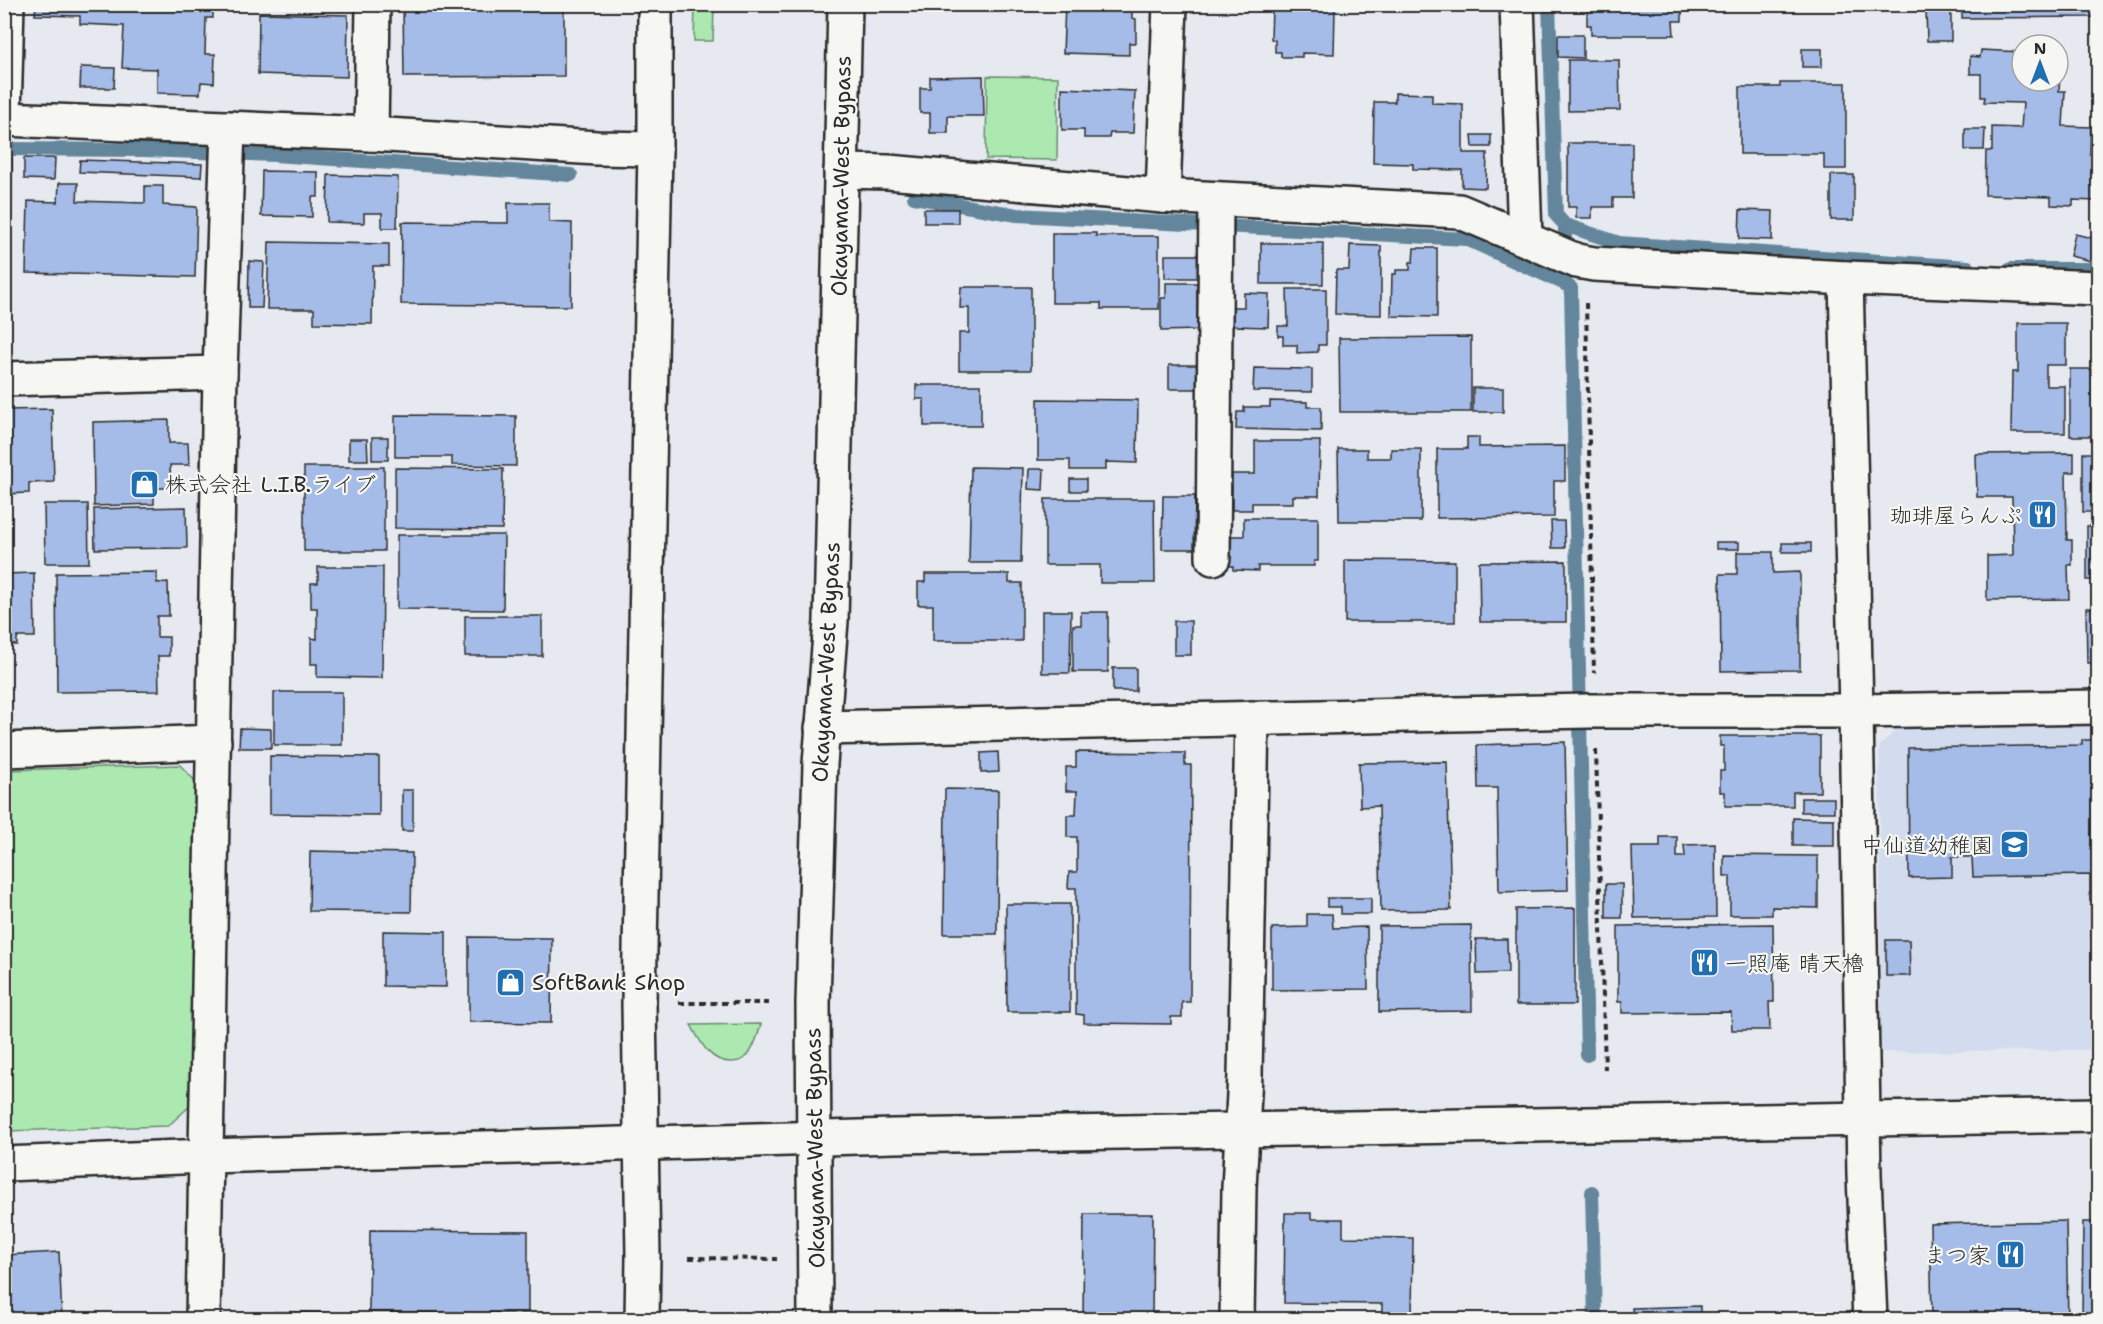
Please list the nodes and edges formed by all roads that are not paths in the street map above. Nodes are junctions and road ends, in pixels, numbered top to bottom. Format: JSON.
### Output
{"nodes":[{"id":1,"x":7,"y":4,"type":"edge"},
{"id":2,"x":374,"y":4,"type":"edge"},
{"id":3,"x":655,"y":4,"type":"edge"},
{"id":4,"x":845,"y":4,"type":"edge"},
{"id":5,"x":1170,"y":4,"type":"edge"},
{"id":6,"x":1517,"y":4,"type":"edge"},
{"id":7,"x":4,"y":117,"type":"edge"},
{"id":8,"x":371,"y":134,"type":"junction"},
{"id":9,"x":228,"y":145,"type":"junction"},
{"id":10,"x":655,"y":149,"type":"junction"},
{"id":11,"x":841,"y":171,"type":"junction"},
{"id":12,"x":1163,"y":196,"type":"junction"},
{"id":13,"x":1216,"y":217,"type":"junction"},
{"id":14,"x":1525,"y":238,"type":"junction"},
{"id":15,"x":1845,"y":278,"type":"junction"},
{"id":16,"x":2098,"y":288,"type":"edge"},
{"id":17,"x":220,"y":373,"type":"junction"},
{"id":18,"x":4,"y":379,"type":"edge"},
{"id":19,"x":1213,"y":558,"type":"dead end"},
{"id":20,"x":2098,"y":707,"type":"edge"},
{"id":21,"x":1856,"y":711,"type":"junction"},
{"id":22,"x":1252,"y":718,"type":"junction"},
{"id":23,"x":822,"y":728,"type":"junction"},
{"id":24,"x":214,"y":742,"type":"junction"},
{"id":25,"x":4,"y":750,"type":"edge"},
{"id":26,"x":2098,"y":1115,"type":"edge"},
{"id":27,"x":1863,"y":1120,"type":"junction"},
{"id":28,"x":1242,"y":1131,"type":"junction"},
{"id":29,"x":815,"y":1138,"type":"junction"},
{"id":30,"x":641,"y":1144,"type":"junction"},
{"id":31,"x":207,"y":1156,"type":"junction"},
{"id":32,"x":4,"y":1164,"type":"edge"},
{"id":33,"x":203,"y":1320,"type":"edge"},
{"id":34,"x":642,"y":1320,"type":"edge"},
{"id":35,"x":815,"y":1320,"type":"edge"},
{"id":36,"x":1237,"y":1320,"type":"edge"},
{"id":37,"x":1870,"y":1320,"type":"edge"}],
"edges":[{"from":1,"to":7,"type":"main road"},
{"from":2,"to":8,"type":"main road"},
{"from":3,"to":10,"type":"main road"},
{"from":4,"to":11,"type":"main road","name":"Okayama-West Bypass"},
{"from":5,"to":12,"type":"main road"},
{"from":6,"to":14,"type":"main road"},
{"from":7,"to":9,"type":"main road"},
{"from":8,"to":9,"type":"main road"},
{"from":8,"to":10,"type":"main road"},
{"from":9,"to":17,"type":"main road"},
{"from":10,"to":30,"type":"main road"},
{"from":11,"to":12,"type":"main road"},
{"from":11,"to":23,"type":"main road","name":"Okayama-West Bypass"},
{"from":12,"to":13,"type":"main road"},
{"from":13,"to":14,"type":"main road"},
{"from":13,"to":19,"type":"main road"},
{"from":14,"to":15,"type":"main road"},
{"from":15,"to":16,"type":"main road"},
{"from":15,"to":21,"type":"main road"},
{"from":17,"to":18,"type":"main road"},
{"from":17,"to":24,"type":"main road"},
{"from":20,"to":21,"type":"main road"},
{"from":21,"to":22,"type":"main road"},
{"from":21,"to":27,"type":"main road"},
{"from":22,"to":23,"type":"main road"},
{"from":22,"to":28,"type":"main road"},
{"from":23,"to":29,"type":"main road","name":"Okayama-West Bypass"},
{"from":24,"to":25,"type":"main road"},
{"from":24,"to":31,"type":"main road"},
{"from":26,"to":27,"type":"main road"},
{"from":27,"to":28,"type":"main road"},
{"from":27,"to":37,"type":"main road"},
{"from":28,"to":29,"type":"main road"},
{"from":28,"to":36,"type":"main road"},
{"from":29,"to":30,"type":"main road"},
{"from":29,"to":35,"type":"main road","name":"Okayama-West Bypass"},
{"from":30,"to":31,"type":"main road"},
{"from":30,"to":34,"type":"main road"},
{"from":31,"to":32,"type":"main road"},
{"from":31,"to":33,"type":"main road"}]}
